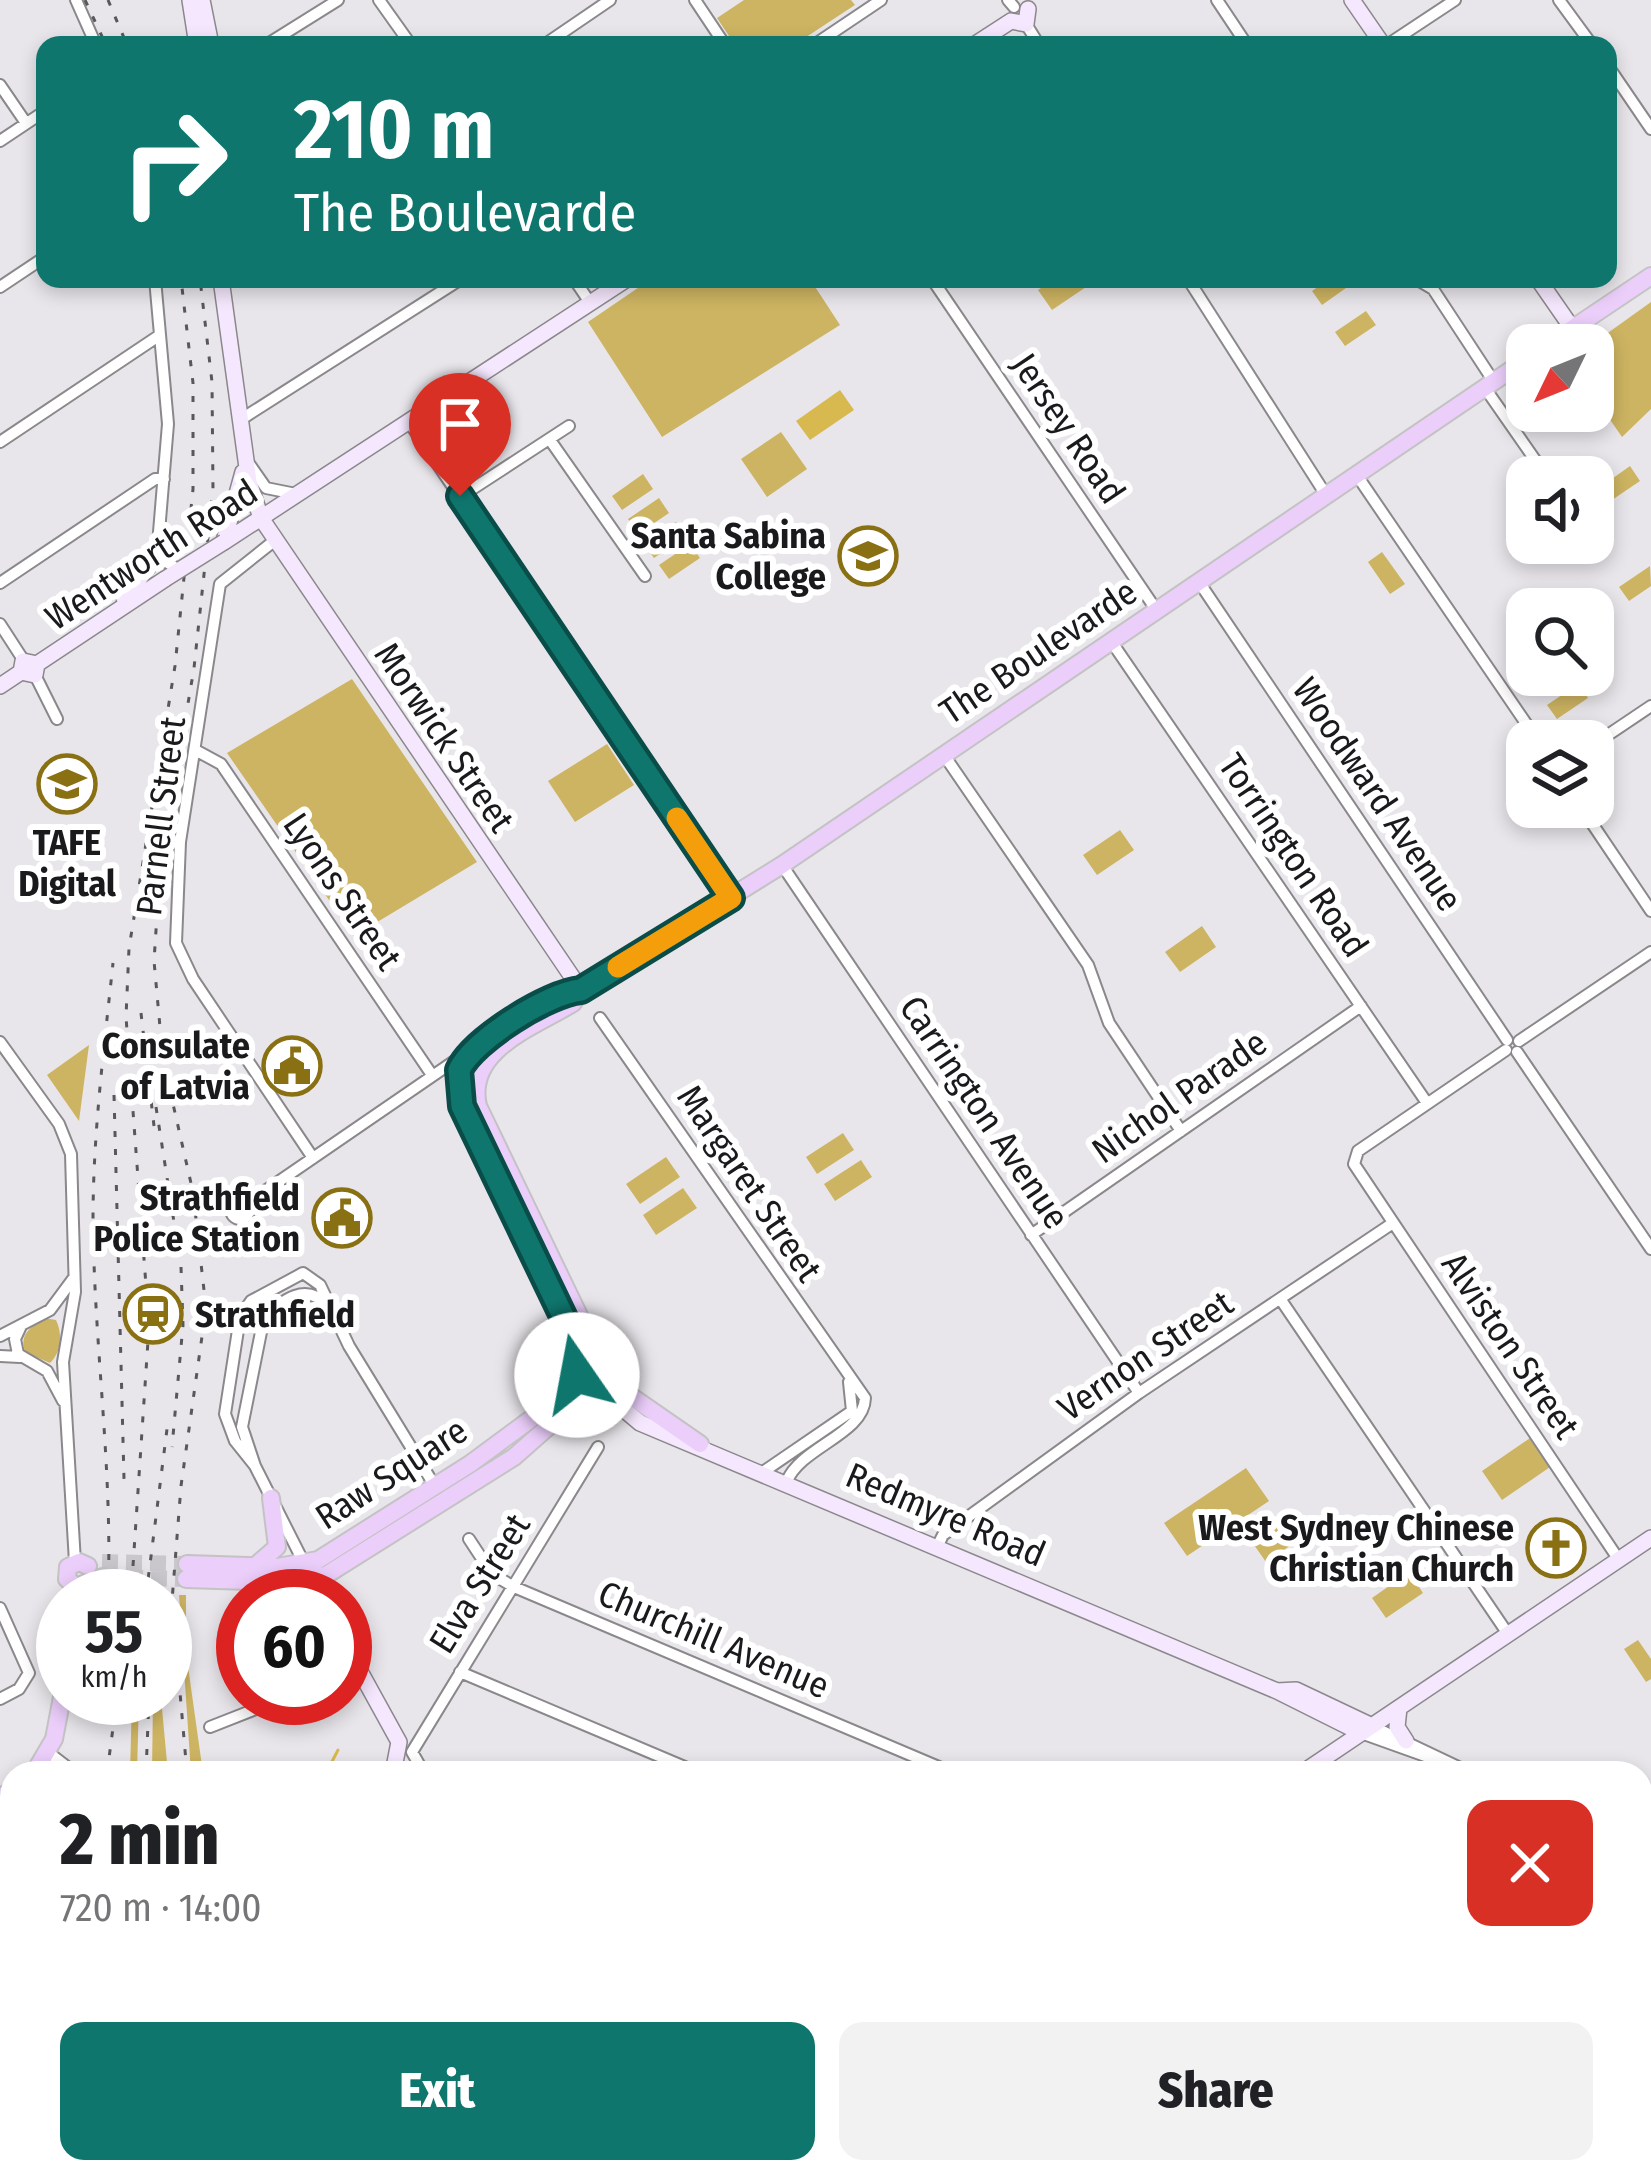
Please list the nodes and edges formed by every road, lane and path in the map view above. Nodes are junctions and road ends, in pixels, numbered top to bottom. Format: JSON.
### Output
{"nodes":[{"id":1,"x":76,"y":0,"type":"edge"},
{"id":2,"x":190,"y":0,"type":"edge"},
{"id":3,"x":202,"y":0,"type":"edge"},
{"id":4,"x":338,"y":0,"type":"edge"},
{"id":5,"x":379,"y":0,"type":"edge"},
{"id":6,"x":610,"y":0,"type":"edge"},
{"id":7,"x":695,"y":0,"type":"edge"},
{"id":8,"x":881,"y":0,"type":"edge"},
{"id":9,"x":1217,"y":0,"type":"edge"},
{"id":10,"x":1352,"y":0,"type":"edge"},
{"id":11,"x":1455,"y":0,"type":"edge"},
{"id":12,"x":1559,"y":0,"type":"edge"},
{"id":13,"x":1021,"y":10,"type":"edge"},
{"id":14,"x":92,"y":36,"type":"edge"},
{"id":15,"x":196,"y":36,"type":"edge"},
{"id":16,"x":209,"y":36,"type":"edge"},
{"id":17,"x":280,"y":36,"type":"edge"},
{"id":18,"x":405,"y":36,"type":"edge"},
{"id":19,"x":557,"y":36,"type":"edge"},
{"id":20,"x":719,"y":36,"type":"edge"},
{"id":21,"x":827,"y":36,"type":"edge"},
{"id":22,"x":986,"y":36,"type":"edge"},
{"id":23,"x":1241,"y":36,"type":"edge"},
{"id":24,"x":1378,"y":36,"type":"edge"},
{"id":25,"x":1399,"y":36,"type":"edge"},
{"id":26,"x":1585,"y":36,"type":"edge"},
{"id":27,"x":1617,"y":79,"type":"edge"},
{"id":28,"x":0,"y":85,"type":"edge"},
{"id":29,"x":36,"y":117,"type":"edge"},
{"id":30,"x":26,"y":123,"type":"junction"},
{"id":31,"x":1651,"y":129,"type":"edge"},
{"id":32,"x":0,"y":140,"type":"edge"},
{"id":33,"x":36,"y":263,"type":"edge"},
{"id":34,"x":1651,"y":276,"type":"edge"},
{"id":35,"x":0,"y":287,"type":"edge"},
{"id":36,"x":156,"y":288,"type":"edge"},
{"id":37,"x":222,"y":288,"type":"edge"},
{"id":38,"x":447,"y":288,"type":"edge"},
{"id":39,"x":580,"y":288,"type":"edge"},
{"id":40,"x":614,"y":288,"type":"edge"},
{"id":41,"x":938,"y":288,"type":"edge"},
{"id":42,"x":1194,"y":288,"type":"edge"},
{"id":43,"x":1431,"y":288,"type":"edge"},
{"id":44,"x":1544,"y":288,"type":"edge"},
{"id":45,"x":591,"y":304,"type":"junction"},
{"id":46,"x":1569,"y":324,"type":"edge"},
{"id":47,"x":1578,"y":324,"type":"edge"},
{"id":48,"x":160,"y":335,"type":"junction"},
{"id":49,"x":1506,"y":374,"type":"edge"},
{"id":50,"x":1490,"y":385,"type":"junction"},
{"id":51,"x":241,"y":420,"type":"junction"},
{"id":52,"x":409,"y":422,"type":"junction"},
{"id":53,"x":569,"y":426,"type":"dead end"},
{"id":54,"x":550,"y":440,"type":"junction"},
{"id":55,"x":0,"y":442,"type":"edge"},
{"id":56,"x":1533,"y":456,"type":"edge"},
{"id":57,"x":246,"y":457,"type":"junction"},
{"id":58,"x":1356,"y":474,"type":"junction"},
{"id":59,"x":164,"y":479,"type":"junction"},
{"id":60,"x":298,"y":494,"type":"junction"},
{"id":61,"x":1326,"y":495,"type":"junction"},
{"id":62,"x":460,"y":496,"type":"junction"},
{"id":63,"x":261,"y":518,"type":"junction"},
{"id":64,"x":274,"y":541,"type":"junction"},
{"id":65,"x":224,"y":542,"type":"junction"},
{"id":66,"x":157,"y":556,"type":"junction"},
{"id":67,"x":172,"y":575,"type":"junction"},
{"id":68,"x":645,"y":576,"type":"dead end"},
{"id":69,"x":1199,"y":581,"type":"junction"},
{"id":70,"x":0,"y":583,"type":"edge"},
{"id":71,"x":1156,"y":610,"type":"junction"},
{"id":72,"x":105,"y":618,"type":"junction"},
{"id":73,"x":0,"y":624,"type":"edge"},
{"id":74,"x":1112,"y":641,"type":"junction"},
{"id":75,"x":29,"y":668,"type":"junction"},
{"id":76,"x":0,"y":686,"type":"edge"},
{"id":77,"x":1651,"y":706,"type":"edge"},
{"id":78,"x":57,"y":719,"type":"dead end"},
{"id":79,"x":1524,"y":720,"type":"edge"},
{"id":80,"x":1614,"y":732,"type":"edge"},
{"id":81,"x":197,"y":751,"type":"junction"},
{"id":82,"x":944,"y":755,"type":"junction"},
{"id":83,"x":1595,"y":828,"type":"edge"},
{"id":84,"x":782,"y":866,"type":"junction"},
{"id":85,"x":731,"y":898,"type":"junction"},
{"id":86,"x":1651,"y":911,"type":"edge"},
{"id":87,"x":1651,"y":952,"type":"edge"},
{"id":88,"x":581,"y":990,"type":"junction"},
{"id":89,"x":1360,"y":1006,"type":"junction"},
{"id":90,"x":600,"y":1018,"type":"dead end"},
{"id":91,"x":0,"y":1042,"type":"edge"},
{"id":92,"x":1512,"y":1046,"type":"junction"},
{"id":93,"x":501,"y":1047,"type":"junction"},
{"id":94,"x":472,"y":1050,"type":"junction"},
{"id":95,"x":432,"y":1076,"type":"junction"},
{"id":96,"x":457,"y":1082,"type":"junction"},
{"id":97,"x":422,"y":1087,"type":"junction"},
{"id":98,"x":1426,"y":1103,"type":"junction"},
{"id":99,"x":1181,"y":1131,"type":"junction"},
{"id":100,"x":313,"y":1157,"type":"junction"},
{"id":101,"x":247,"y":1204,"type":"dead end"},
{"id":102,"x":1393,"y":1223,"type":"junction"},
{"id":103,"x":1031,"y":1235,"type":"junction"},
{"id":104,"x":1651,"y":1249,"type":"edge"},
{"id":105,"x":74,"y":1276,"type":"junction"},
{"id":106,"x":1281,"y":1300,"type":"junction"},
{"id":107,"x":330,"y":1309,"type":"junction"},
{"id":108,"x":50,"y":1310,"type":"junction"},
{"id":109,"x":240,"y":1317,"type":"junction"},
{"id":110,"x":67,"y":1322,"type":"junction"},
{"id":111,"x":260,"y":1322,"type":"junction"},
{"id":112,"x":21,"y":1326,"type":"junction"},
{"id":113,"x":0,"y":1336,"type":"edge"},
{"id":114,"x":0,"y":1356,"type":"edge"},
{"id":115,"x":20,"y":1357,"type":"junction"},
{"id":116,"x":63,"y":1362,"type":"junction"},
{"id":117,"x":47,"y":1371,"type":"junction"},
{"id":118,"x":597,"y":1374,"type":"junction"},
{"id":119,"x":849,"y":1382,"type":"junction"},
{"id":120,"x":1139,"y":1393,"type":"junction"},
{"id":121,"x":66,"y":1417,"type":"junction"},
{"id":122,"x":700,"y":1444,"type":"joint"},
{"id":123,"x":598,"y":1447,"type":"dead end"},
{"id":124,"x":255,"y":1466,"type":"junction"},
{"id":125,"x":776,"y":1477,"type":"junction"},
{"id":126,"x":439,"y":1494,"type":"junction"},
{"id":127,"x":271,"y":1498,"type":"junction"},
{"id":128,"x":1651,"y":1538,"type":"edge"},
{"id":129,"x":469,"y":1539,"type":"dead end"},
{"id":130,"x":938,"y":1546,"type":"junction"},
{"id":131,"x":1619,"y":1560,"type":"junction"},
{"id":132,"x":304,"y":1563,"type":"junction"},
{"id":133,"x":253,"y":1567,"type":"junction"},
{"id":134,"x":86,"y":1569,"type":"edge"},
{"id":135,"x":216,"y":1569,"type":"edge"},
{"id":136,"x":220,"y":1569,"type":"edge"},
{"id":137,"x":307,"y":1569,"type":"edge"},
{"id":138,"x":342,"y":1569,"type":"edge"},
{"id":139,"x":216,"y":1575,"type":"edge"},
{"id":140,"x":514,"y":1587,"type":"junction"},
{"id":141,"x":0,"y":1608,"type":"edge"},
{"id":142,"x":1508,"y":1634,"type":"junction"},
{"id":143,"x":460,"y":1672,"type":"junction"},
{"id":144,"x":1277,"y":1691,"type":"junction"},
{"id":145,"x":0,"y":1699,"type":"edge"},
{"id":146,"x":372,"y":1701,"type":"edge"},
{"id":147,"x":1399,"y":1708,"type":"junction"},
{"id":148,"x":381,"y":1714,"type":"junction"},
{"id":149,"x":1323,"y":1717,"type":"junction"},
{"id":150,"x":55,"y":1725,"type":"edge"},
{"id":151,"x":216,"y":1725,"type":"edge"},
{"id":152,"x":210,"y":1727,"type":"dead end"},
{"id":153,"x":1367,"y":1730,"type":"junction"},
{"id":154,"x":394,"y":1731,"type":"junction"},
{"id":155,"x":1406,"y":1741,"type":"junction"},
{"id":156,"x":412,"y":1752,"type":"junction"},
{"id":157,"x":49,"y":1753,"type":"junction"},
{"id":158,"x":43,"y":1761,"type":"edge"},
{"id":159,"x":59,"y":1761,"type":"edge"},
{"id":160,"x":388,"y":1761,"type":"edge"},
{"id":161,"x":397,"y":1761,"type":"edge"},
{"id":162,"x":417,"y":1761,"type":"edge"},
{"id":163,"x":671,"y":1761,"type":"edge"},
{"id":164,"x":925,"y":1761,"type":"edge"},
{"id":165,"x":1318,"y":1761,"type":"edge"},
{"id":166,"x":1320,"y":1761,"type":"edge"},
{"id":167,"x":1440,"y":1761,"type":"edge"},
{"id":168,"x":1441,"y":1761,"type":"edge"}],
"edges":[{"from":1,"to":14,"type":"street"},
{"from":2,"to":15,"type":"main road"},
{"from":3,"to":16,"type":"main road"},
{"from":4,"to":17,"type":"street"},
{"from":5,"to":18,"type":"street"},
{"from":6,"to":19,"type":"street"},
{"from":7,"to":20,"type":"street"},
{"from":8,"to":21,"type":"street"},
{"from":9,"to":23,"type":"street"},
{"from":10,"to":24,"type":"main road"},
{"from":11,"to":25,"type":"street"},
{"from":12,"to":26,"type":"street"},
{"from":13,"to":22,"type":"main road"},
{"from":27,"to":31,"type":"street"},
{"from":28,"to":30,"type":"street"},
{"from":29,"to":30,"type":"street"},
{"from":30,"to":32,"type":"street"},
{"from":33,"to":35,"type":"street"},
{"from":34,"to":47,"type":"main road"},
{"from":36,"to":48,"type":"street"},
{"from":37,"to":51,"type":"main road","name":"Morwick Street"},
{"from":38,"to":51,"type":"street"},
{"from":39,"to":45,"type":"street"},
{"from":40,"to":45,"type":"main road","name":"Wentworth Road"},
{"from":41,"to":71,"type":"street","name":"Jersey Road"},
{"from":42,"to":61,"type":"street"},
{"from":43,"to":50,"type":"street"},
{"from":44,"to":46,"type":"main road"},
{"from":45,"to":52,"type":"main road","name":"Wentworth Road"},
{"from":48,"to":55,"type":"street"},
{"from":48,"to":59,"type":"street"},
{"from":49,"to":50,"type":"main road","name":"The Boulevarde"},
{"from":50,"to":56,"type":"street"},
{"from":50,"to":58,"type":"main road","name":"The Boulevarde"},
{"from":51,"to":57,"type":"main road","name":"Morwick Street"},
{"from":52,"to":60,"type":"main road","name":"Wentworth Road"},
{"from":52,"to":62,"type":"street"},
{"from":53,"to":54,"type":"street"},
{"from":54,"to":62,"type":"street"},
{"from":54,"to":68,"type":"street"},
{"from":57,"to":60,"type":"street","name":"Wentworth Road"},
{"from":57,"to":63,"type":"main road","name":"Morwick Street"},
{"from":57,"to":65,"type":"main road"},
{"from":58,"to":61,"type":"main road","name":"The Boulevarde"},
{"from":58,"to":79,"type":"street"},
{"from":59,"to":66,"type":"street"},
{"from":59,"to":70,"type":"street"},
{"from":60,"to":63,"type":"main road","name":"Wentworth Road"},
{"from":61,"to":69,"type":"main road","name":"The Boulevarde"},
{"from":62,"to":85,"type":"street"},
{"from":63,"to":64,"type":"main road","name":"Morwick Street"},
{"from":63,"to":65,"type":"main road","name":"Wentworth Road"},
{"from":64,"to":81,"type":"street","name":"Parnell Street"},
{"from":64,"to":88,"type":"main road","name":"Morwick Street"},
{"from":65,"to":67,"type":"main road","name":"Wentworth Road","bridge":true},
{"from":66,"to":67,"type":"street","bridge":true},
{"from":66,"to":72,"type":"main road"},
{"from":67,"to":72,"type":"main road","name":"Wentworth Road"},
{"from":69,"to":71,"type":"main road","name":"The Boulevarde"},
{"from":69,"to":92,"type":"street","name":"Woodward Avenue"},
{"from":71,"to":74,"type":"main road","name":"The Boulevarde"},
{"from":72,"to":75,"type":"main road","name":"Wentworth Road"},
{"from":73,"to":75,"type":"street"},
{"from":74,"to":82,"type":"main road","name":"The Boulevarde"},
{"from":74,"to":89,"type":"street","name":"Torrington Road"},
{"from":75,"to":76,"type":"main road","name":"Wentworth Road"},
{"from":75,"to":78,"type":"street"},
{"from":77,"to":80,"type":"street"},
{"from":81,"to":95,"type":"street","name":"Lyons Street"},
{"from":81,"to":100,"type":"street","name":"Parnell Street"},
{"from":82,"to":84,"type":"main road","name":"The Boulevarde"},
{"from":82,"to":99,"type":"street"},
{"from":83,"to":86,"type":"street"},
{"from":84,"to":85,"type":"main road","name":"The Boulevarde"},
{"from":84,"to":103,"type":"street","name":"Carrington Avenue"},
{"from":85,"to":88,"type":"main road","name":"The Boulevarde"},
{"from":87,"to":92,"type":"street"},
{"from":88,"to":93,"type":"main road","name":"The Boulevarde"},
{"from":88,"to":94,"type":"main road","name":"The Boulevarde"},
{"from":89,"to":98,"type":"street","name":"Torrington Road"},
{"from":89,"to":99,"type":"street","name":"Nichol Parade"},
{"from":90,"to":119,"type":"street","name":"Margaret Street"},
{"from":91,"to":105,"type":"street"},
{"from":92,"to":98,"type":"street"},
{"from":92,"to":104,"type":"street","name":"Woodward Avenue"},
{"from":93,"to":96,"type":"main road"},
{"from":93,"to":118,"type":"main road","name":"The Boulevarde"},
{"from":94,"to":95,"type":"street","name":"The Boulevarde"},
{"from":94,"to":96,"type":"main road"},
{"from":95,"to":97,"type":"street","name":"The Boulevarde"},
{"from":96,"to":97,"type":"street","name":"The Boulevarde"},
{"from":96,"to":118,"type":"main road"},
{"from":97,"to":100,"type":"street","name":"The Boulevarde"},
{"from":98,"to":102,"type":"street","name":"Alviston Street"},
{"from":99,"to":103,"type":"street","name":"Nichol Parade"},
{"from":100,"to":101,"type":"street","name":"The Boulevarde"},
{"from":102,"to":106,"type":"street","name":"Vernon Street"},
{"from":102,"to":131,"type":"street","name":"Alviston Street"},
{"from":103,"to":120,"type":"street","name":"Carrington Avenue"},
{"from":105,"to":108,"type":"street"},
{"from":105,"to":110,"type":"street"},
{"from":106,"to":120,"type":"street","name":"Vernon Street"},
{"from":106,"to":142,"type":"street"},
{"from":107,"to":109,"type":"street"},
{"from":107,"to":111,"type":"street"},
{"from":107,"to":126,"type":"street"},
{"from":108,"to":110,"type":"street"},
{"from":108,"to":112,"type":"street"},
{"from":109,"to":111,"type":"street"},
{"from":109,"to":124,"type":"street"},
{"from":110,"to":116,"type":"street"},
{"from":111,"to":124,"type":"street"},
{"from":112,"to":113,"type":"street"},
{"from":112,"to":115,"type":"street"},
{"from":114,"to":115,"type":"street"},
{"from":115,"to":117,"type":"street"},
{"from":116,"to":117,"type":"street"},
{"from":116,"to":121,"type":"street"},
{"from":117,"to":121,"type":"street"},
{"from":118,"to":122,"type":"main road"},
{"from":118,"to":126,"type":"main road","name":"Raw Square"},
{"from":119,"to":125,"type":"street"},
{"from":119,"to":125,"type":"street"},
{"from":120,"to":130,"type":"street","name":"Vernon Street"},
{"from":121,"to":134,"type":"street"},
{"from":122,"to":125,"type":"main road","name":"Redmyre Road"},
{"from":123,"to":140,"type":"street","name":"Elva Street"},
{"from":124,"to":127,"type":"street"},
{"from":125,"to":130,"type":"main road","name":"Redmyre Road"},
{"from":126,"to":132,"type":"main road","name":"Raw Square"},
{"from":126,"to":138,"type":"main road","name":"Raw Square"},
{"from":127,"to":132,"type":"street"},
{"from":127,"to":133,"type":"main road"},
{"from":128,"to":131,"type":"main road"},
{"from":129,"to":140,"type":"street","name":"Churchill Avenue"},
{"from":130,"to":144,"type":"main road","name":"Redmyre Road"},
{"from":131,"to":142,"type":"main road"},
{"from":132,"to":133,"type":"main road","name":"Raw Square"},
{"from":132,"to":137,"type":"main road"},
{"from":133,"to":136,"type":"main road","name":"Raw Square"},
{"from":135,"to":139,"type":"main road","name":"Raw Square"},
{"from":140,"to":143,"type":"street","name":"Elva Street"},
{"from":140,"to":164,"type":"street","name":"Churchill Avenue"},
{"from":141,"to":145,"type":"street"},
{"from":142,"to":147,"type":"main road"},
{"from":143,"to":156,"type":"street","name":"Elva Street"},
{"from":143,"to":163,"type":"street"},
{"from":144,"to":149,"type":"main road","name":"Redmyre Road"},
{"from":144,"to":153,"type":"main road","name":"Redmyre Road"},
{"from":146,"to":148,"type":"main road"},
{"from":147,"to":153,"type":"main road"},
{"from":147,"to":155,"type":"main road"},
{"from":148,"to":154,"type":"main road"},
{"from":148,"to":160,"type":"main road"},
{"from":149,"to":153,"type":"main road","name":"Redmyre Road"},
{"from":149,"to":165,"type":"main road"},
{"from":150,"to":157,"type":"main road"},
{"from":151,"to":152,"type":"street"},
{"from":153,"to":155,"type":"street","name":"Redmyre Road"},
{"from":153,"to":166,"type":"main road"},
{"from":153,"to":167,"type":"street","name":"Redmyre Road"},
{"from":154,"to":156,"type":"main road"},
{"from":154,"to":161,"type":"main road"},
{"from":155,"to":168,"type":"street","name":"Redmyre Road"},
{"from":156,"to":162,"type":"street"},
{"from":157,"to":158,"type":"main road"},
{"from":157,"to":159,"type":"street"}]}
